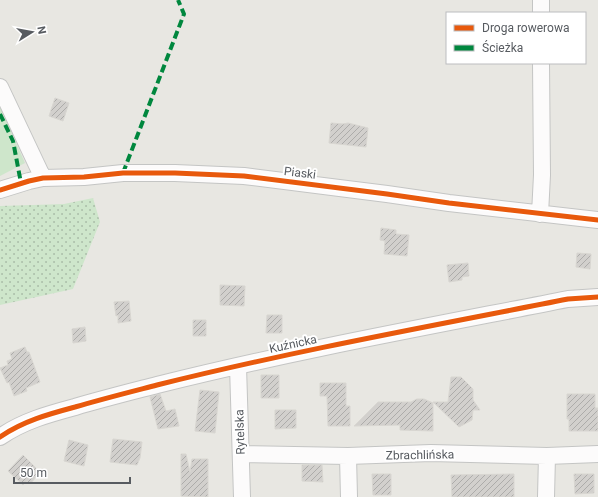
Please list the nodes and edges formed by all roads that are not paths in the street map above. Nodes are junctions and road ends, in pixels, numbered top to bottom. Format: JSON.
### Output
{"nodes":[{"id":1,"x":541,"y":0,"type":"edge"},
{"id":2,"x":541,"y":12,"type":"edge"},
{"id":3,"x":541,"y":64,"type":"edge"},
{"id":4,"x":0,"y":87,"type":"edge"},
{"id":5,"x":43,"y":178,"type":"junction"},
{"id":6,"x":0,"y":190,"type":"edge"},
{"id":7,"x":540,"y":214,"type":"junction"},
{"id":8,"x":598,"y":220,"type":"edge"},
{"id":9,"x":598,"y":297,"type":"edge"},
{"id":10,"x":238,"y":366,"type":"junction"},
{"id":11,"x":0,"y":437,"type":"edge"},
{"id":12,"x":241,"y":454,"type":"junction"},
{"id":13,"x":598,"y":454,"type":"edge"},
{"id":14,"x":348,"y":456,"type":"junction"},
{"id":15,"x":547,"y":456,"type":"junction"},
{"id":16,"x":242,"y":497,"type":"edge"},
{"id":17,"x":349,"y":497,"type":"edge"},
{"id":18,"x":546,"y":497,"type":"edge"}],
"edges":[{"from":1,"to":2,"type":"street"},
{"from":3,"to":7,"type":"street"},
{"from":4,"to":5,"type":"street"},
{"from":5,"to":6,"type":"street","name":"Piaski"},
{"from":5,"to":7,"type":"street","name":"Piaski"},
{"from":7,"to":8,"type":"street","name":"Piaski"},
{"from":9,"to":10,"type":"street","name":"Kuźnicka"},
{"from":10,"to":11,"type":"street","name":"Kuźnicka"},
{"from":10,"to":12,"type":"street","name":"Rytelska"},
{"from":12,"to":14,"type":"street","name":"Zbrachlińska"},
{"from":12,"to":16,"type":"street","name":"Rytelska"},
{"from":13,"to":15,"type":"street","name":"Zbrachlińska"},
{"from":14,"to":15,"type":"street","name":"Zbrachlińska"},
{"from":14,"to":17,"type":"street"},
{"from":15,"to":18,"type":"street"}]}
